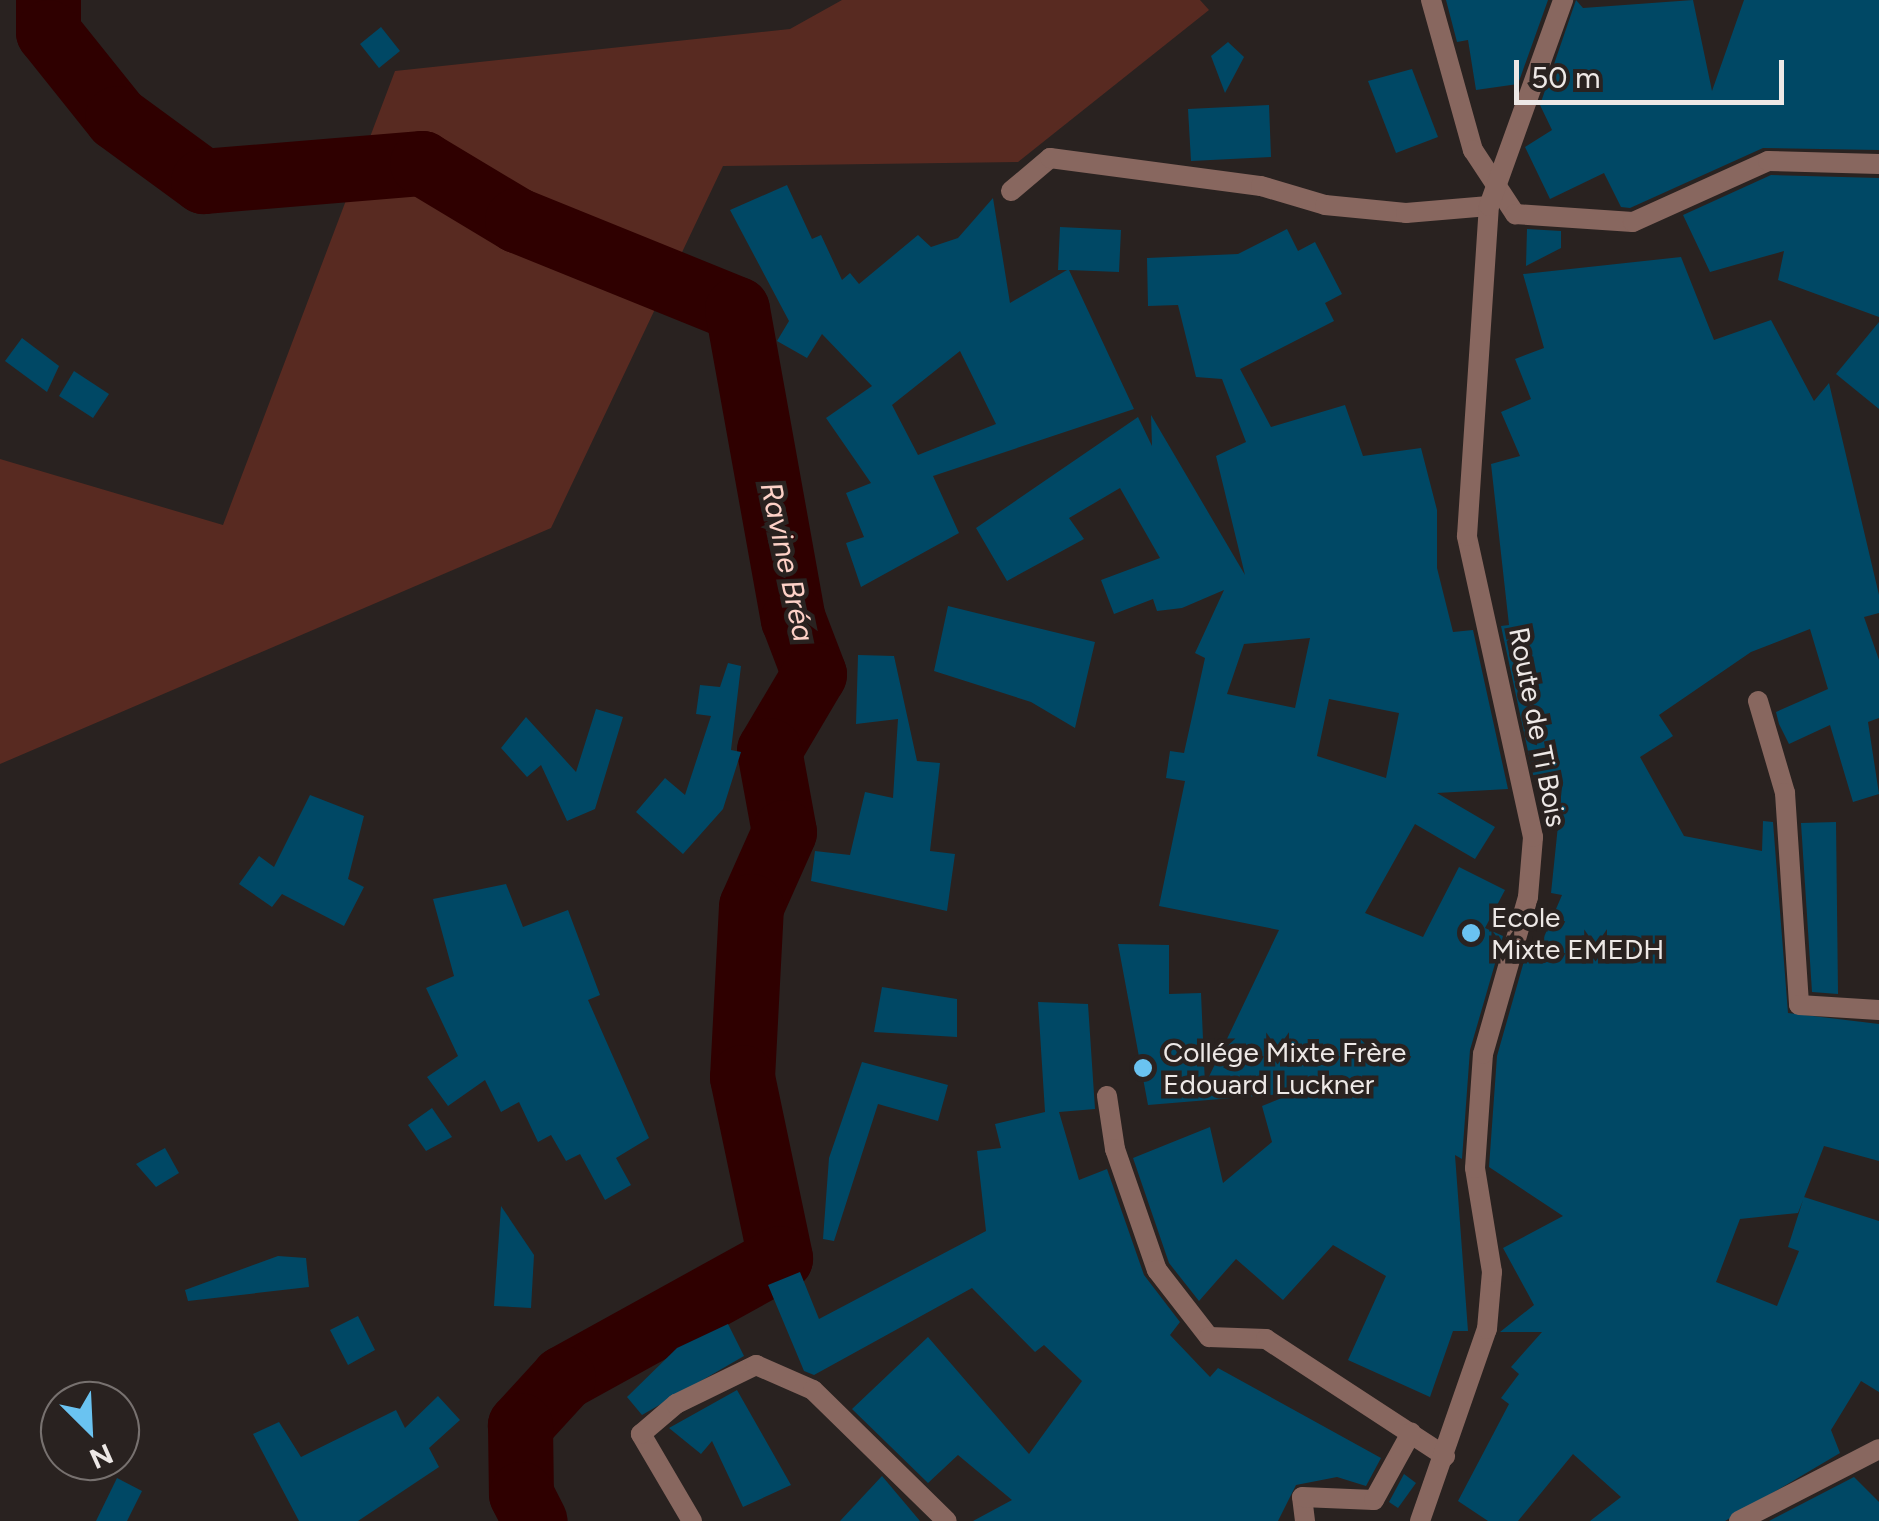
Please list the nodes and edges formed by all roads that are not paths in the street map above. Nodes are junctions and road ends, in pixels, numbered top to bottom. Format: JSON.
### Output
{"nodes":[{"id":1,"x":1431,"y":0,"type":"edge"},
{"id":2,"x":1563,"y":0,"type":"edge"},
{"id":3,"x":1879,"y":164,"type":"edge"},
{"id":4,"x":1011,"y":190,"type":"dead end"},
{"id":5,"x":1491,"y":199,"type":"junction"},
{"id":6,"x":1758,"y":701,"type":"dead end"},
{"id":7,"x":1879,"y":1010,"type":"edge"},
{"id":8,"x":1108,"y":1096,"type":"dead end"},
{"id":9,"x":1410,"y":1434,"type":"junction"},
{"id":10,"x":1879,"y":1449,"type":"edge"},
{"id":11,"x":1445,"y":1456,"type":"junction"},
{"id":12,"x":692,"y":1521,"type":"edge"},
{"id":13,"x":947,"y":1521,"type":"edge"},
{"id":14,"x":1305,"y":1521,"type":"edge"},
{"id":15,"x":1420,"y":1521,"type":"edge"},
{"id":16,"x":1739,"y":1521,"type":"edge"}],
"edges":[{"from":1,"to":5,"type":"street"},
{"from":2,"to":5,"type":"street","name":"Route de Ti Bois"},
{"from":3,"to":5,"type":"street"},
{"from":4,"to":5,"type":"street"},
{"from":5,"to":11,"type":"street","name":"Route de Ti Bois"},
{"from":6,"to":7,"type":"street"},
{"from":8,"to":9,"type":"street"},
{"from":9,"to":11,"type":"street"},
{"from":9,"to":14,"type":"street"},
{"from":10,"to":16,"type":"street"},
{"from":11,"to":15,"type":"street","name":"Route de Ti Bois"},
{"from":12,"to":13,"type":"street"}]}
